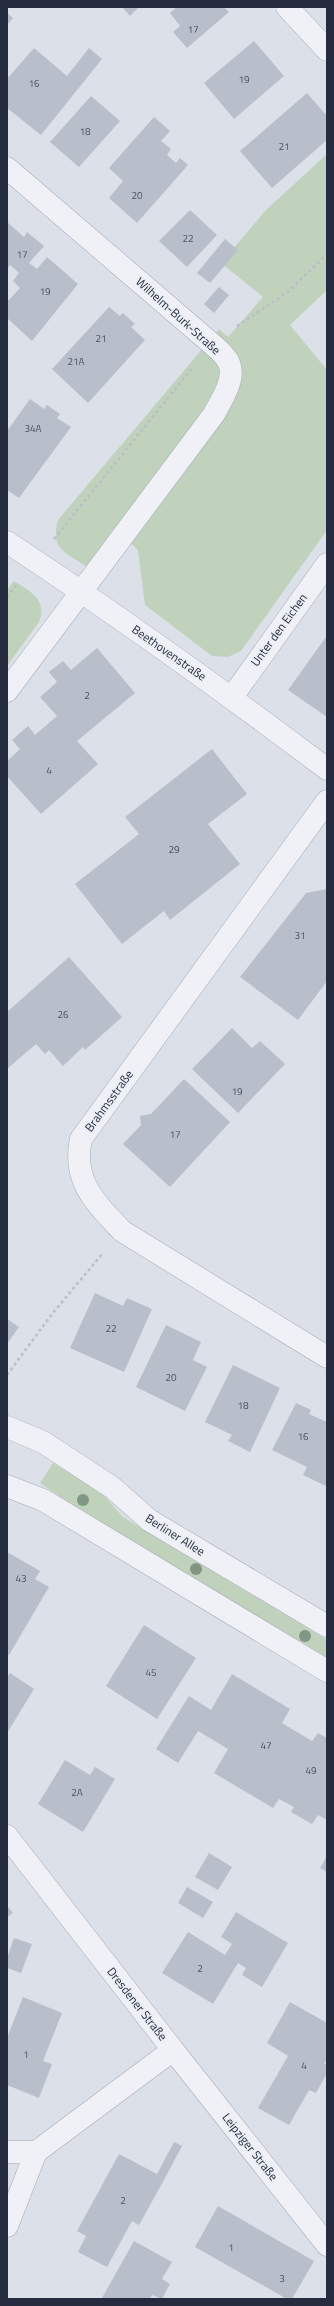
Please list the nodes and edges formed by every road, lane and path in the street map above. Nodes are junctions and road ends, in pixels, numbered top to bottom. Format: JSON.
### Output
{"nodes":[{"id":1,"x":287,"y":7,"type":"edge"},
{"id":2,"x":327,"y":50,"type":"edge"},
{"id":3,"x":7,"y":168,"type":"edge"},
{"id":4,"x":327,"y":254,"type":"edge"},
{"id":5,"x":212,"y":344,"type":"junction"},
{"id":6,"x":7,"y":542,"type":"edge"},
{"id":7,"x":36,"y":561,"type":"junction"},
{"id":8,"x":327,"y":564,"type":"edge"},
{"id":9,"x":82,"y":591,"type":"junction"},
{"id":10,"x":7,"y":597,"type":"edge"},
{"id":11,"x":7,"y":691,"type":"edge"},
{"id":12,"x":232,"y":697,"type":"junction"},
{"id":13,"x":327,"y":769,"type":"edge"},
{"id":14,"x":327,"y":801,"type":"edge"},
{"id":15,"x":122,"y":1231,"type":"junction"},
{"id":16,"x":327,"y":1357,"type":"edge"},
{"id":17,"x":7,"y":1375,"type":"edge"},
{"id":18,"x":7,"y":1427,"type":"edge"},
{"id":19,"x":7,"y":1486,"type":"edge"},
{"id":20,"x":327,"y":1626,"type":"edge"},
{"id":21,"x":327,"y":1671,"type":"edge"},
{"id":22,"x":7,"y":1836,"type":"edge"},
{"id":23,"x":173,"y":2050,"type":"junction"},
{"id":24,"x":7,"y":2152,"type":"edge"},
{"id":25,"x":36,"y":2152,"type":"junction"},
{"id":26,"x":7,"y":2226,"type":"edge"},
{"id":27,"x":327,"y":2245,"type":"edge"}],
"edges":[{"from":1,"to":2,"type":"street"},
{"from":3,"to":5,"type":"street","name":"Wilhelm-Burk-Straße"},
{"from":4,"to":5,"type":"path"},
{"from":5,"to":7,"type":"path"},
{"from":5,"to":9,"type":"street","name":"Wilhelm-Burk-Straße"},
{"from":6,"to":7,"type":"street","name":"Beethovenstraße"},
{"from":7,"to":9,"type":"street","name":"Beethovenstraße"},
{"from":7,"to":10,"type":"path"},
{"from":8,"to":12,"type":"street","name":"Unter den Eichen"},
{"from":9,"to":11,"type":"street"},
{"from":9,"to":12,"type":"street","name":"Beethovenstraße"},
{"from":12,"to":13,"type":"street","name":"Beethovenstraße"},
{"from":14,"to":15,"type":"street","name":"Brahmsstraße"},
{"from":15,"to":16,"type":"street","name":"Brahmsstraße"},
{"from":15,"to":17,"type":"path"},
{"from":18,"to":20,"type":"street","name":"Berliner Allee"},
{"from":19,"to":21,"type":"street"},
{"from":22,"to":23,"type":"street","name":"Dresdener Straße"},
{"from":23,"to":25,"type":"street","name":"Dresdener Straße"},
{"from":23,"to":27,"type":"street","name":"Leipziger Straße"},
{"from":24,"to":25,"type":"street"},
{"from":25,"to":26,"type":"street"}]}
